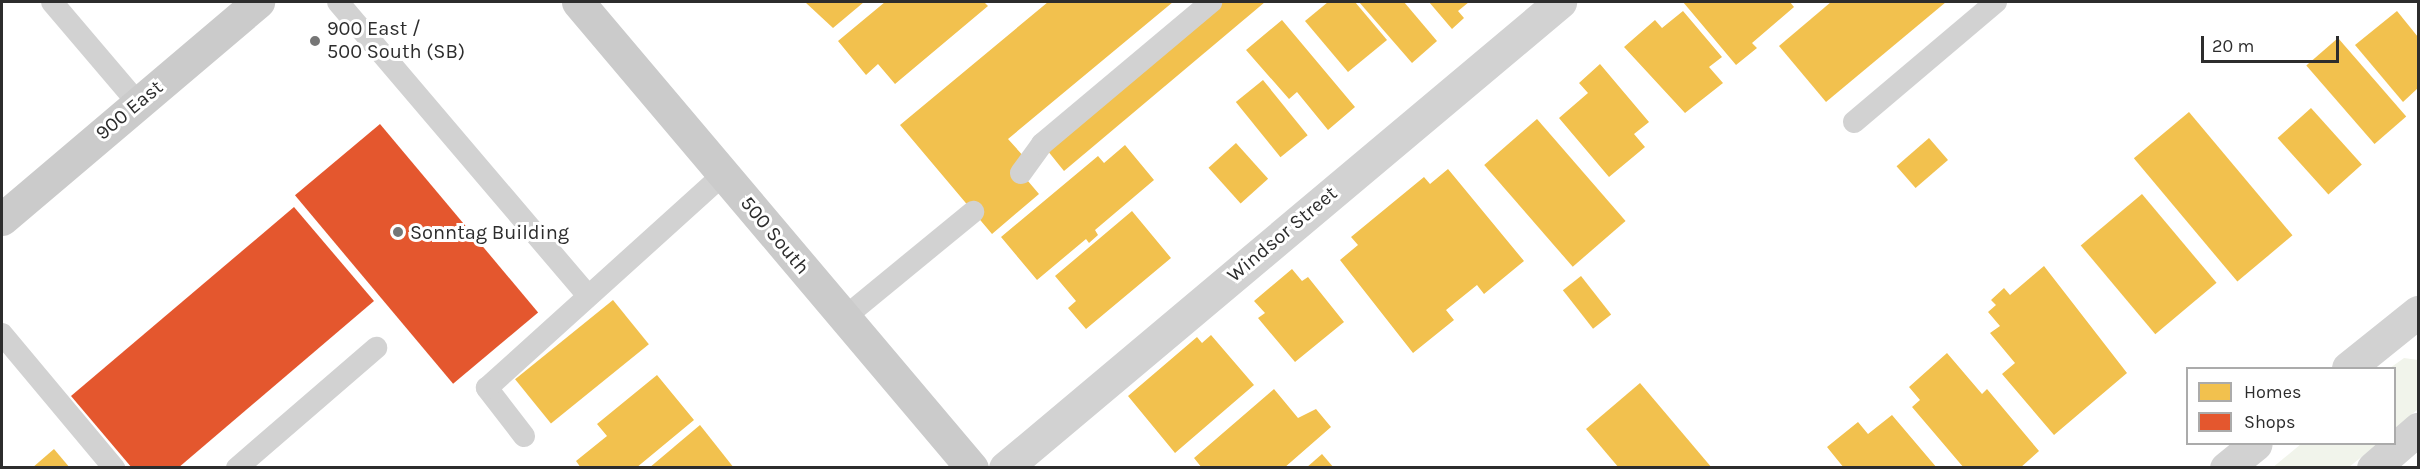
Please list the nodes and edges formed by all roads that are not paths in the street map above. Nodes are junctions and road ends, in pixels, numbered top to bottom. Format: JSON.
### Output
{"nodes":[{"id":1,"x":52,"y":2,"type":"edge"},
{"id":2,"x":258,"y":2,"type":"edge"},
{"id":3,"x":338,"y":2,"type":"edge"},
{"id":4,"x":578,"y":2,"type":"edge"},
{"id":5,"x":1211,"y":2,"type":"edge"},
{"id":6,"x":1560,"y":2,"type":"edge"},
{"id":7,"x":1996,"y":2,"type":"edge"},
{"id":8,"x":138,"y":103,"type":"junction"},
{"id":9,"x":1854,"y":122,"type":"dead end"},
{"id":10,"x":1021,"y":173,"type":"dead end"},
{"id":11,"x":724,"y":174,"type":"junction"},
{"id":12,"x":973,"y":212,"type":"dead end"},
{"id":13,"x":2,"y":219,"type":"edge"},
{"id":14,"x":588,"y":296,"type":"junction"},
{"id":15,"x":2417,"y":315,"type":"edge"},
{"id":16,"x":845,"y":317,"type":"junction"},
{"id":17,"x":2,"y":334,"type":"edge"},
{"id":18,"x":376,"y":348,"type":"dead end"},
{"id":19,"x":2351,"y":367,"type":"edge"},
{"id":20,"x":2418,"y":429,"type":"edge"},
{"id":21,"x":524,"y":436,"type":"dead end"},
{"id":22,"x":2255,"y":445,"type":"edge"},
{"id":23,"x":114,"y":468,"type":"edge"},
{"id":24,"x":237,"y":468,"type":"edge"},
{"id":25,"x":972,"y":468,"type":"edge"},
{"id":26,"x":1005,"y":468,"type":"edge"},
{"id":27,"x":2226,"y":468,"type":"edge"},
{"id":28,"x":2373,"y":468,"type":"edge"}],
"edges":[{"from":1,"to":8,"type":"lane"},
{"from":2,"to":8,"type":"street","name":"900 East"},
{"from":3,"to":14,"type":"lane"},
{"from":4,"to":11,"type":"street","name":"500 South"},
{"from":5,"to":10,"type":"lane"},
{"from":6,"to":26,"type":"street","name":"Windsor Street"},
{"from":7,"to":9,"type":"lane"},
{"from":8,"to":13,"type":"street","name":"900 East"},
{"from":11,"to":14,"type":"lane"},
{"from":11,"to":16,"type":"street","name":"500 South"},
{"from":12,"to":16,"type":"lane"},
{"from":14,"to":21,"type":"lane"},
{"from":15,"to":19,"type":"street"},
{"from":16,"to":25,"type":"street","name":"500 South"},
{"from":17,"to":23,"type":"lane"},
{"from":18,"to":24,"type":"lane"},
{"from":20,"to":28,"type":"street"},
{"from":22,"to":27,"type":"street"}]}
